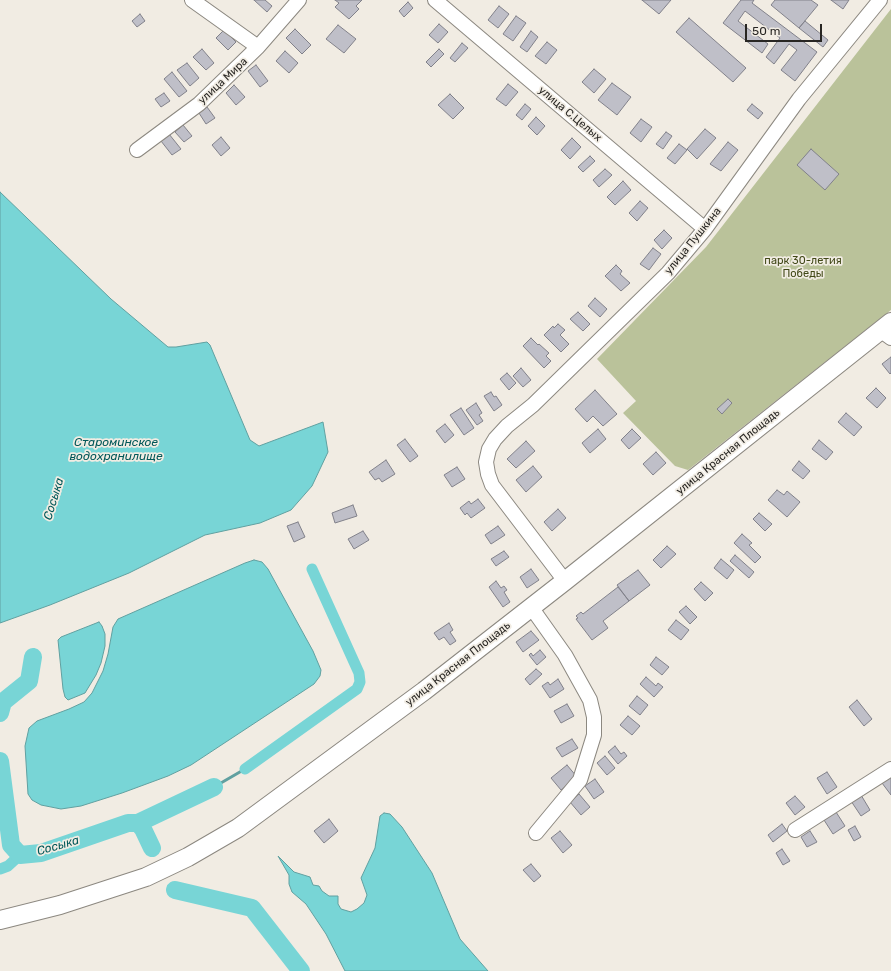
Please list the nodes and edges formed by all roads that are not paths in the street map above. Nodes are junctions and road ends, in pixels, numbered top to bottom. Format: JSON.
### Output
{"nodes":[{"id":1,"x":192,"y":0,"type":"edge"},
{"id":2,"x":299,"y":0,"type":"edge"},
{"id":3,"x":435,"y":0,"type":"edge"},
{"id":4,"x":880,"y":0,"type":"edge"},
{"id":5,"x":258,"y":47,"type":"junction"},
{"id":6,"x":137,"y":150,"type":"dead end"},
{"id":7,"x":705,"y":229,"type":"junction"},
{"id":8,"x":887,"y":330,"type":"edge"},
{"id":9,"x":565,"y":581,"type":"junction"},
{"id":10,"x":531,"y":607,"type":"junction"},
{"id":11,"x":891,"y":769,"type":"edge"},
{"id":12,"x":795,"y":830,"type":"dead end"},
{"id":13,"x":536,"y":833,"type":"dead end"},
{"id":14,"x":0,"y":920,"type":"edge"}],
"edges":[{"from":1,"to":5,"type":"street"},
{"from":2,"to":5,"type":"street","name":"улица Мира"},
{"from":3,"to":7,"type":"street","name":"улица С.Целых"},
{"from":4,"to":7,"type":"street","name":"улица Пушкина"},
{"from":5,"to":6,"type":"street","name":"улица Мира"},
{"from":7,"to":9,"type":"street","name":"улица Пушкина"},
{"from":8,"to":9,"type":"main road","name":"улица Красная Площадь"},
{"from":9,"to":10,"type":"main road","name":"улица Красная Площадь"},
{"from":10,"to":13,"type":"street"},
{"from":10,"to":14,"type":"main road","name":"улица Красная Площадь"},
{"from":11,"to":12,"type":"street"}]}
